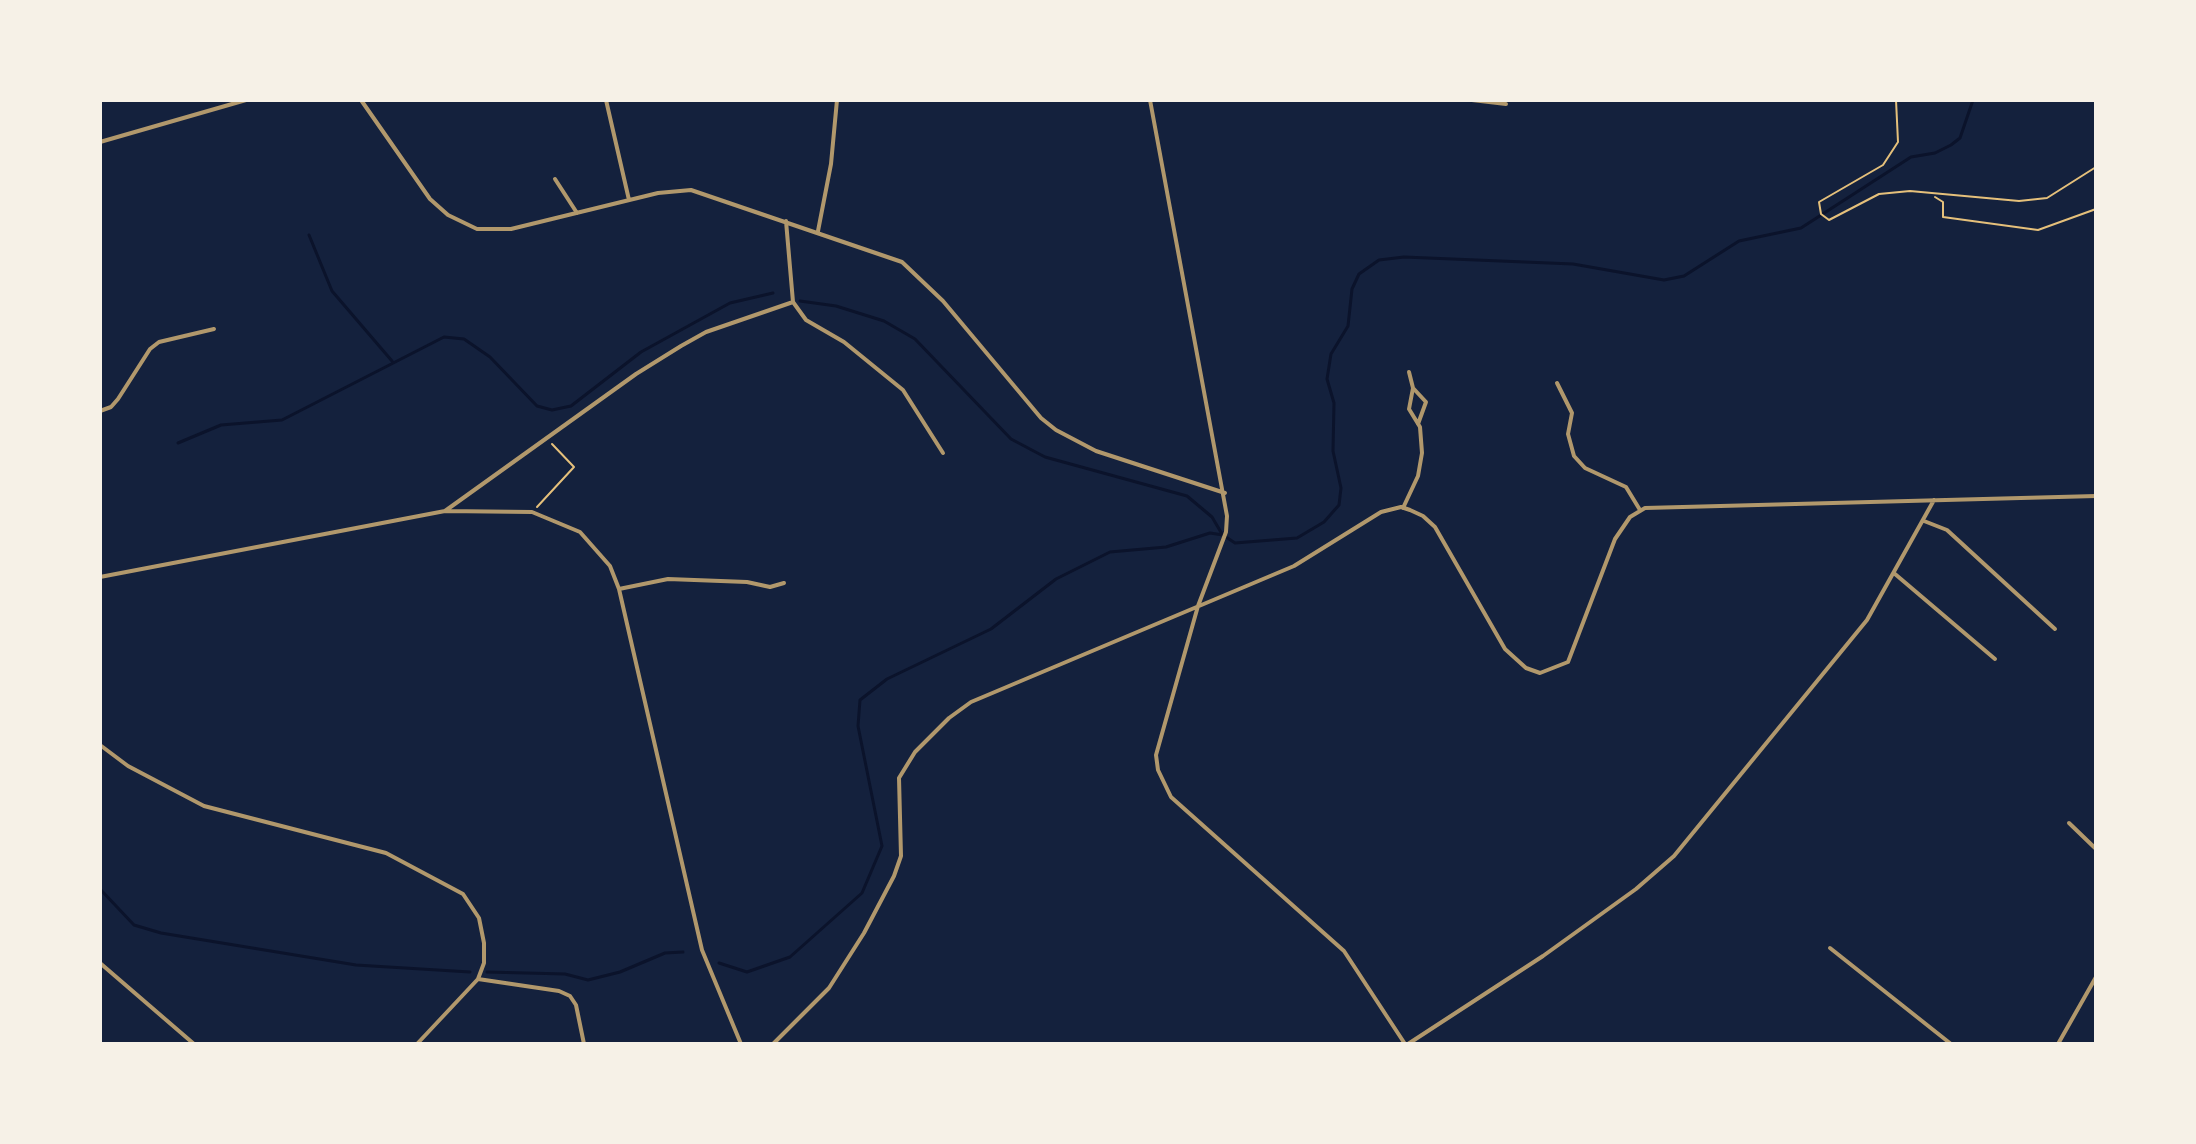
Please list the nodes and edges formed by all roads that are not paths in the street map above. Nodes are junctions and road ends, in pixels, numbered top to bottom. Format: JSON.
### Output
{"nodes":[{"id":1,"x":246,"y":100,"type":"edge"},
{"id":2,"x":361,"y":100,"type":"edge"},
{"id":3,"x":606,"y":100,"type":"edge"},
{"id":4,"x":837,"y":100,"type":"edge"},
{"id":5,"x":1150,"y":100,"type":"edge"},
{"id":6,"x":1472,"y":100,"type":"edge"},
{"id":7,"x":1506,"y":104,"type":"dead end"},
{"id":8,"x":100,"y":142,"type":"edge"},
{"id":9,"x":555,"y":179,"type":"dead end"},
{"id":10,"x":629,"y":200,"type":"junction"},
{"id":11,"x":577,"y":213,"type":"junction"},
{"id":12,"x":786,"y":221,"type":"junction"},
{"id":13,"x":818,"y":231,"type":"junction"},
{"id":14,"x":793,"y":302,"type":"junction"},
{"id":15,"x":214,"y":329,"type":"dead end"},
{"id":16,"x":1409,"y":372,"type":"dead end"},
{"id":17,"x":1557,"y":383,"type":"dead end"},
{"id":18,"x":1413,"y":388,"type":"junction"},
{"id":19,"x":100,"y":411,"type":"edge"},
{"id":20,"x":1418,"y":424,"type":"junction"},
{"id":21,"x":943,"y":453,"type":"dead end"},
{"id":22,"x":1225,"y":493,"type":"junction"},
{"id":23,"x":2096,"y":496,"type":"edge"},
{"id":24,"x":1934,"y":500,"type":"junction"},
{"id":25,"x":1403,"y":508,"type":"junction"},
{"id":26,"x":1640,"y":510,"type":"junction"},
{"id":27,"x":445,"y":511,"type":"junction"},
{"id":28,"x":1924,"y":521,"type":"junction"},
{"id":29,"x":1895,"y":574,"type":"junction"},
{"id":30,"x":100,"y":577,"type":"edge"},
{"id":31,"x":784,"y":583,"type":"dead end"},
{"id":32,"x":619,"y":589,"type":"junction"},
{"id":33,"x":1198,"y":606,"type":"junction"},
{"id":34,"x":2055,"y":629,"type":"dead end"},
{"id":35,"x":1995,"y":659,"type":"dead end"},
{"id":36,"x":100,"y":745,"type":"edge"},
{"id":37,"x":2069,"y":823,"type":"dead end"},
{"id":38,"x":2096,"y":849,"type":"edge"},
{"id":39,"x":1830,"y":948,"type":"dead end"},
{"id":40,"x":100,"y":963,"type":"edge"},
{"id":41,"x":2096,"y":977,"type":"edge"},
{"id":42,"x":478,"y":979,"type":"junction"},
{"id":43,"x":194,"y":1044,"type":"edge"},
{"id":44,"x":417,"y":1044,"type":"edge"},
{"id":45,"x":584,"y":1044,"type":"edge"},
{"id":46,"x":741,"y":1044,"type":"edge"},
{"id":47,"x":773,"y":1044,"type":"edge"},
{"id":48,"x":1406,"y":1044,"type":"edge"},
{"id":49,"x":1951,"y":1044,"type":"edge"},
{"id":50,"x":2058,"y":1044,"type":"edge"}],
"edges":[{"from":1,"to":8,"type":"street"},
{"from":2,"to":11,"type":"street"},
{"from":3,"to":10,"type":"street"},
{"from":4,"to":13,"type":"street"},
{"from":5,"to":22,"type":"street"},
{"from":6,"to":7,"type":"street"},
{"from":9,"to":11,"type":"street"},
{"from":10,"to":11,"type":"street"},
{"from":10,"to":12,"type":"street"},
{"from":12,"to":13,"type":"street"},
{"from":12,"to":14,"type":"street"},
{"from":13,"to":22,"type":"street"},
{"from":14,"to":21,"type":"street"},
{"from":14,"to":27,"type":"street"},
{"from":15,"to":19,"type":"street"},
{"from":16,"to":18,"type":"street"},
{"from":17,"to":26,"type":"street"},
{"from":18,"to":20,"type":"street"},
{"from":18,"to":20,"type":"street"},
{"from":20,"to":25,"type":"street"},
{"from":22,"to":33,"type":"street"},
{"from":23,"to":24,"type":"street"},
{"from":24,"to":26,"type":"street"},
{"from":24,"to":28,"type":"street"},
{"from":25,"to":26,"type":"street"},
{"from":25,"to":33,"type":"street"},
{"from":27,"to":30,"type":"street"},
{"from":27,"to":32,"type":"street"},
{"from":28,"to":29,"type":"street"},
{"from":28,"to":34,"type":"street"},
{"from":29,"to":35,"type":"street"},
{"from":29,"to":48,"type":"street"},
{"from":31,"to":32,"type":"street"},
{"from":32,"to":46,"type":"street"},
{"from":33,"to":47,"type":"street"},
{"from":33,"to":48,"type":"street"},
{"from":36,"to":42,"type":"street"},
{"from":37,"to":38,"type":"street"},
{"from":39,"to":49,"type":"street"},
{"from":40,"to":43,"type":"street"},
{"from":41,"to":50,"type":"street"},
{"from":42,"to":44,"type":"street"},
{"from":42,"to":45,"type":"street"}]}
